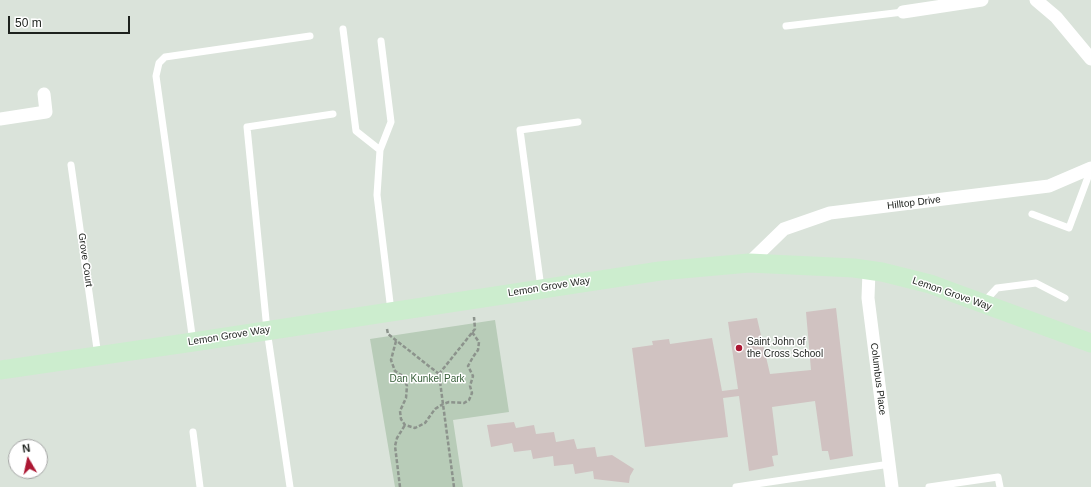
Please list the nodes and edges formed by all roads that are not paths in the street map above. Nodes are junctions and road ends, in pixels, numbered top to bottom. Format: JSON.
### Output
{"nodes":[{"id":1,"x":982,"y":0,"type":"edge"},
{"id":2,"x":1036,"y":0,"type":"edge"},
{"id":3,"x":902,"y":12,"type":"joint"},
{"id":4,"x":786,"y":26,"type":"dead end"},
{"id":5,"x":343,"y":29,"type":"dead end"},
{"id":6,"x":310,"y":36,"type":"dead end"},
{"id":7,"x":381,"y":41,"type":"dead end"},
{"id":8,"x":1091,"y":59,"type":"edge"},
{"id":9,"x":44,"y":94,"type":"dead end"},
{"id":10,"x":333,"y":114,"type":"dead end"},
{"id":11,"x":0,"y":119,"type":"edge"},
{"id":12,"x":578,"y":122,"type":"dead end"},
{"id":13,"x":380,"y":150,"type":"junction"},
{"id":14,"x":71,"y":165,"type":"dead end"},
{"id":15,"x":1091,"y":169,"type":"edge"},
{"id":16,"x":1032,"y":214,"type":"dead end"},
{"id":17,"x":749,"y":263,"type":"junction"},
{"id":18,"x":869,"y":271,"type":"junction"},
{"id":19,"x":541,"y":288,"type":"junction"},
{"id":20,"x":1065,"y":298,"type":"dead end"},
{"id":21,"x":982,"y":303,"type":"junction"},
{"id":22,"x":387,"y":312,"type":"junction"},
{"id":23,"x":267,"y":330,"type":"junction"},
{"id":24,"x":193,"y":342,"type":"junction"},
{"id":25,"x":1091,"y":344,"type":"edge"},
{"id":26,"x":98,"y":356,"type":"junction"},
{"id":27,"x":0,"y":370,"type":"edge"},
{"id":28,"x":193,"y":432,"type":"dead end"},
{"id":29,"x":890,"y":464,"type":"junction"},
{"id":30,"x":200,"y":487,"type":"edge"},
{"id":31,"x":290,"y":487,"type":"edge"},
{"id":32,"x":736,"y":487,"type":"edge"},
{"id":33,"x":892,"y":487,"type":"edge"},
{"id":34,"x":929,"y":487,"type":"edge"},
{"id":35,"x":1000,"y":487,"type":"edge"}],
"edges":[{"from":1,"to":3,"type":"street"},
{"from":2,"to":8,"type":"street"},
{"from":3,"to":4,"type":"lane"},
{"from":5,"to":13,"type":"lane"},
{"from":6,"to":24,"type":"lane"},
{"from":7,"to":13,"type":"lane"},
{"from":9,"to":11,"type":"street"},
{"from":10,"to":23,"type":"lane"},
{"from":12,"to":19,"type":"lane"},
{"from":13,"to":22,"type":"lane"},
{"from":14,"to":26,"type":"lane","name":"Grove Court"},
{"from":15,"to":16,"type":"lane"},
{"from":15,"to":17,"type":"street","name":"Hilltop Drive"},
{"from":17,"to":18,"type":"main road","name":"Lemon Grove Way"},
{"from":17,"to":19,"type":"main road","name":"Lemon Grove Way"},
{"from":18,"to":21,"type":"main road","name":"Lemon Grove Way"},
{"from":18,"to":29,"type":"street","name":"Columbus Place"},
{"from":19,"to":22,"type":"main road","name":"Lemon Grove Way"},
{"from":20,"to":21,"type":"lane"},
{"from":21,"to":25,"type":"main road","name":"Lemon Grove Way"},
{"from":22,"to":23,"type":"main road","name":"Lemon Grove Way"},
{"from":23,"to":24,"type":"main road","name":"Lemon Grove Way"},
{"from":23,"to":31,"type":"lane"},
{"from":24,"to":26,"type":"main road","name":"Lemon Grove Way"},
{"from":26,"to":27,"type":"main road","name":"Lemon Grove Way"},
{"from":28,"to":30,"type":"lane"},
{"from":29,"to":32,"type":"lane"},
{"from":29,"to":33,"type":"street","name":"Columbus Place"},
{"from":34,"to":35,"type":"lane"}]}
